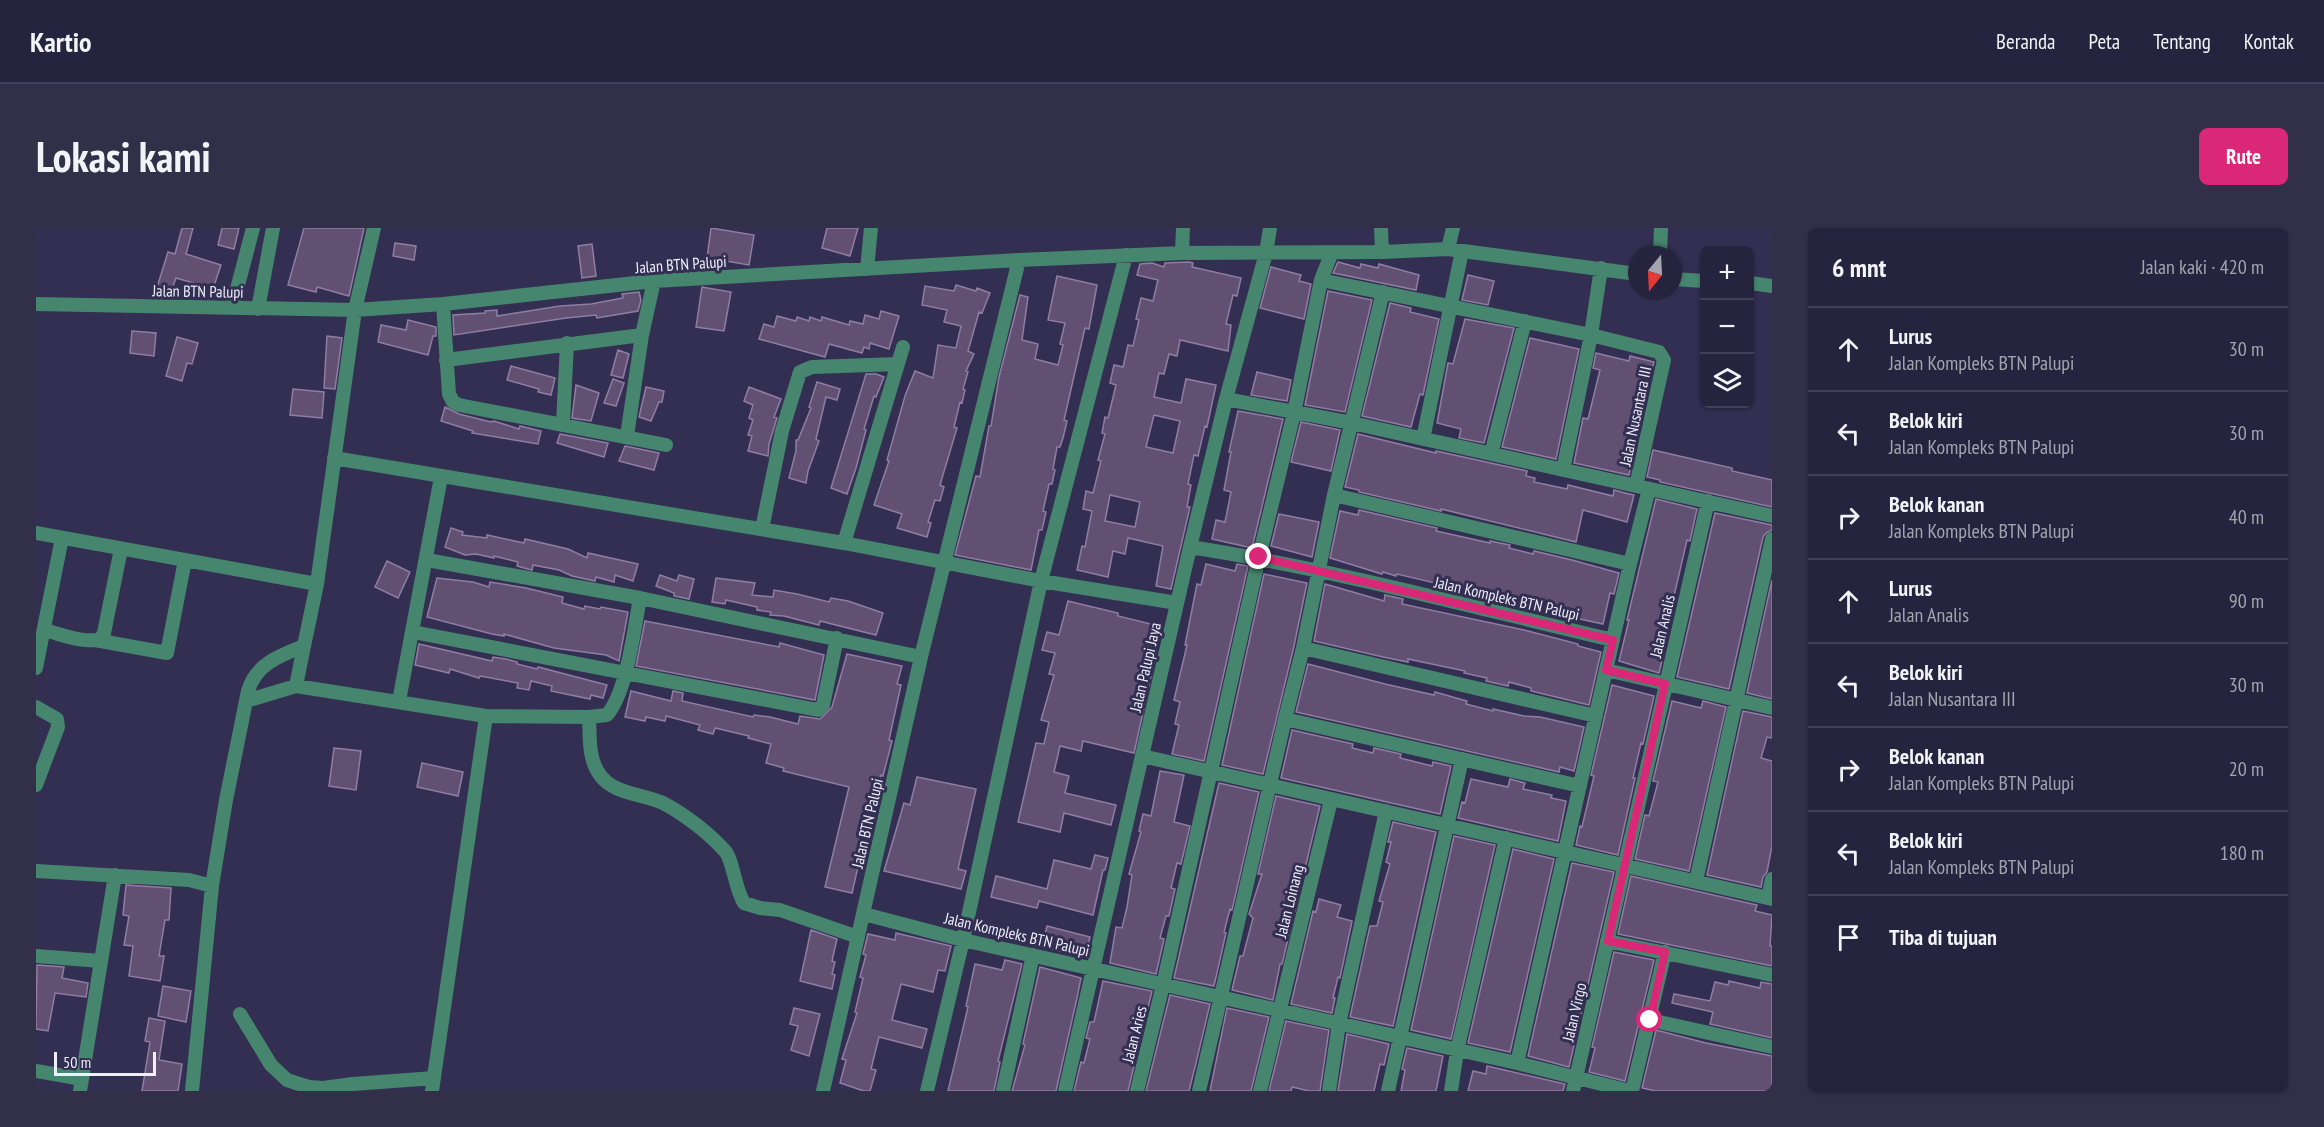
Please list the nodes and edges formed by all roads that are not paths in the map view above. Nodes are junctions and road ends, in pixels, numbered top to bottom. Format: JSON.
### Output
{"nodes":[{"id":1,"x":252,"y":228,"type":"edge"},
{"id":2,"x":273,"y":228,"type":"edge"},
{"id":3,"x":374,"y":228,"type":"edge"},
{"id":4,"x":871,"y":228,"type":"edge"},
{"id":5,"x":1183,"y":228,"type":"edge"},
{"id":6,"x":1270,"y":228,"type":"edge"},
{"id":7,"x":1381,"y":228,"type":"edge"},
{"id":8,"x":1453,"y":228,"type":"edge"},
{"id":9,"x":1661,"y":228,"type":"edge"},
{"id":10,"x":1660,"y":246,"type":"edge"},
{"id":11,"x":1455,"y":250,"type":"junction"},
{"id":12,"x":1332,"y":252,"type":"junction"},
{"id":13,"x":1382,"y":252,"type":"junction"},
{"id":14,"x":1182,"y":253,"type":"junction"},
{"id":15,"x":1266,"y":253,"type":"junction"},
{"id":16,"x":1126,"y":255,"type":"junction"},
{"id":17,"x":1019,"y":260,"type":"junction"},
{"id":18,"x":1601,"y":268,"type":"junction"},
{"id":19,"x":867,"y":269,"type":"junction"},
{"id":20,"x":1628,"y":272,"type":"edge"},
{"id":21,"x":1321,"y":280,"type":"junction"},
{"id":22,"x":1682,"y":280,"type":"edge"},
{"id":23,"x":654,"y":281,"type":"junction"},
{"id":24,"x":1700,"y":281,"type":"edge"},
{"id":25,"x":1754,"y":284,"type":"edge"},
{"id":26,"x":1772,"y":286,"type":"edge"},
{"id":27,"x":1383,"y":292,"type":"junction"},
{"id":28,"x":36,"y":304,"type":"edge"},
{"id":29,"x":443,"y":304,"type":"junction"},
{"id":30,"x":1451,"y":306,"type":"junction"},
{"id":31,"x":232,"y":308,"type":"junction"},
{"id":32,"x":258,"y":309,"type":"junction"},
{"id":33,"x":355,"y":310,"type":"junction"},
{"id":34,"x":1525,"y":321,"type":"junction"},
{"id":35,"x":642,"y":335,"type":"junction"},
{"id":36,"x":1591,"y":335,"type":"junction"},
{"id":37,"x":567,"y":343,"type":"junction"},
{"id":38,"x":903,"y":347,"type":"dead end"},
{"id":39,"x":446,"y":360,"type":"junction"},
{"id":40,"x":898,"y":364,"type":"junction"},
{"id":41,"x":1226,"y":399,"type":"junction"},
{"id":42,"x":1294,"y":413,"type":"junction"},
{"id":43,"x":1352,"y":423,"type":"junction"},
{"id":44,"x":563,"y":424,"type":"junction"},
{"id":45,"x":627,"y":436,"type":"junction"},
{"id":46,"x":1423,"y":440,"type":"junction"},
{"id":47,"x":666,"y":445,"type":"dead end"},
{"id":48,"x":1491,"y":454,"type":"junction"},
{"id":49,"x":334,"y":458,"type":"junction"},
{"id":50,"x":1563,"y":470,"type":"junction"},
{"id":51,"x":441,"y":477,"type":"junction"},
{"id":52,"x":1643,"y":488,"type":"junction"},
{"id":53,"x":1334,"y":495,"type":"junction"},
{"id":54,"x":1708,"y":501,"type":"junction"},
{"id":55,"x":1772,"y":516,"type":"edge"},
{"id":56,"x":762,"y":529,"type":"junction"},
{"id":57,"x":36,"y":533,"type":"edge"},
{"id":58,"x":62,"y":538,"type":"junction"},
{"id":59,"x":1772,"y":539,"type":"edge"},
{"id":60,"x":844,"y":543,"type":"junction"},
{"id":61,"x":1190,"y":546,"type":"junction"},
{"id":62,"x":121,"y":549,"type":"junction"},
{"id":63,"x":1259,"y":557,"type":"junction"},
{"id":64,"x":185,"y":560,"type":"junction"},
{"id":65,"x":427,"y":560,"type":"junction"},
{"id":66,"x":945,"y":562,"type":"junction"},
{"id":67,"x":1630,"y":564,"type":"junction"},
{"id":68,"x":1318,"y":571,"type":"junction"},
{"id":69,"x":1041,"y":581,"type":"junction"},
{"id":70,"x":317,"y":584,"type":"junction"},
{"id":71,"x":640,"y":598,"type":"junction"},
{"id":72,"x":1177,"y":603,"type":"junction"},
{"id":73,"x":44,"y":630,"type":"junction"},
{"id":74,"x":413,"y":632,"type":"junction"},
{"id":75,"x":837,"y":638,"type":"junction"},
{"id":76,"x":95,"y":640,"type":"junction"},
{"id":77,"x":1613,"y":640,"type":"junction"},
{"id":78,"x":304,"y":646,"type":"junction"},
{"id":79,"x":1303,"y":648,"type":"junction"},
{"id":80,"x":921,"y":657,"type":"junction"},
{"id":81,"x":36,"y":668,"type":"edge"},
{"id":82,"x":1606,"y":670,"type":"junction"},
{"id":83,"x":625,"y":673,"type":"junction"},
{"id":84,"x":1665,"y":684,"type":"junction"},
{"id":85,"x":296,"y":686,"type":"junction"},
{"id":86,"x":1738,"y":699,"type":"junction"},
{"id":87,"x":246,"y":701,"type":"junction"},
{"id":88,"x":399,"y":701,"type":"junction"},
{"id":89,"x":36,"y":707,"type":"edge"},
{"id":90,"x":1772,"y":708,"type":"edge"},
{"id":91,"x":486,"y":716,"type":"junction"},
{"id":92,"x":1596,"y":716,"type":"junction"},
{"id":93,"x":589,"y":717,"type":"junction"},
{"id":94,"x":1285,"y":719,"type":"junction"},
{"id":95,"x":1142,"y":756,"type":"junction"},
{"id":96,"x":1462,"y":759,"type":"junction"},
{"id":97,"x":1210,"y":772,"type":"junction"},
{"id":98,"x":36,"y":785,"type":"edge"},
{"id":99,"x":1270,"y":785,"type":"junction"},
{"id":100,"x":1580,"y":786,"type":"junction"},
{"id":101,"x":1331,"y":800,"type":"junction"},
{"id":102,"x":1386,"y":811,"type":"junction"},
{"id":103,"x":1449,"y":825,"type":"junction"},
{"id":104,"x":1506,"y":838,"type":"junction"},
{"id":105,"x":1564,"y":852,"type":"junction"},
{"id":106,"x":1625,"y":864,"type":"junction"},
{"id":107,"x":36,"y":871,"type":"edge"},
{"id":108,"x":115,"y":875,"type":"junction"},
{"id":109,"x":1772,"y":879,"type":"edge"},
{"id":110,"x":1696,"y":881,"type":"junction"},
{"id":111,"x":212,"y":886,"type":"junction"},
{"id":112,"x":1770,"y":899,"type":"edge"},
{"id":113,"x":864,"y":914,"type":"junction"},
{"id":114,"x":858,"y":937,"type":"junction"},
{"id":115,"x":963,"y":940,"type":"junction"},
{"id":116,"x":1608,"y":941,"type":"junction"},
{"id":117,"x":1665,"y":952,"type":"junction"},
{"id":118,"x":1033,"y":954,"type":"junction"},
{"id":119,"x":36,"y":956,"type":"edge"},
{"id":120,"x":101,"y":961,"type":"junction"},
{"id":121,"x":1094,"y":968,"type":"junction"},
{"id":122,"x":1772,"y":975,"type":"edge"},
{"id":123,"x":1163,"y":985,"type":"junction"},
{"id":124,"x":1221,"y":999,"type":"junction"},
{"id":125,"x":1279,"y":1010,"type":"junction"},
{"id":126,"x":240,"y":1014,"type":"dead end"},
{"id":127,"x":1650,"y":1020,"type":"junction"},
{"id":128,"x":1339,"y":1024,"type":"junction"},
{"id":129,"x":1400,"y":1038,"type":"junction"},
{"id":130,"x":1772,"y":1047,"type":"edge"},
{"id":131,"x":1457,"y":1051,"type":"junction"},
{"id":132,"x":1517,"y":1063,"type":"junction"},
{"id":133,"x":36,"y":1071,"type":"edge"},
{"id":134,"x":433,"y":1084,"type":"edge"},
{"id":135,"x":1574,"y":1084,"type":"edge"},
{"id":136,"x":81,"y":1085,"type":"edge"},
{"id":137,"x":192,"y":1091,"type":"edge"},
{"id":138,"x":823,"y":1091,"type":"edge"},
{"id":139,"x":927,"y":1091,"type":"edge"},
{"id":140,"x":1003,"y":1091,"type":"edge"},
{"id":141,"x":1065,"y":1091,"type":"edge"},
{"id":142,"x":1137,"y":1091,"type":"edge"},
{"id":143,"x":1199,"y":1091,"type":"edge"},
{"id":144,"x":1260,"y":1091,"type":"edge"},
{"id":145,"x":1329,"y":1091,"type":"edge"},
{"id":146,"x":1388,"y":1091,"type":"edge"},
{"id":147,"x":1451,"y":1091,"type":"edge"},
{"id":148,"x":1631,"y":1091,"type":"edge"}],
"edges":[{"from":1,"to":31,"type":"street"},
{"from":2,"to":32,"type":"street"},
{"from":3,"to":33,"type":"street"},
{"from":4,"to":19,"type":"street"},
{"from":5,"to":14,"type":"street"},
{"from":6,"to":15,"type":"street","name":"Jalan Palupi Jaya"},
{"from":7,"to":13,"type":"street"},
{"from":8,"to":11,"type":"street"},
{"from":9,"to":10,"type":"street"},
{"from":11,"to":13,"type":"street"},
{"from":11,"to":18,"type":"street"},
{"from":11,"to":30,"type":"street"},
{"from":12,"to":13,"type":"street"},
{"from":12,"to":15,"type":"street"},
{"from":12,"to":21,"type":"street"},
{"from":14,"to":15,"type":"street"},
{"from":14,"to":16,"type":"street"},
{"from":15,"to":41,"type":"street","name":"Jalan Palupi Jaya"},
{"from":16,"to":17,"type":"street"},
{"from":16,"to":69,"type":"street"},
{"from":17,"to":19,"type":"street","name":"Jalan BTN Palupi"},
{"from":17,"to":66,"type":"street","name":"Jalan BTN Palupi"},
{"from":18,"to":20,"type":"street"},
{"from":18,"to":36,"type":"street"},
{"from":19,"to":23,"type":"street","name":"Jalan BTN Palupi"},
{"from":21,"to":27,"type":"street","name":"Jalan Nusantara III"},
{"from":21,"to":42,"type":"street"},
{"from":22,"to":24,"type":"street"},
{"from":23,"to":29,"type":"street","name":"Jalan BTN Palupi"},
{"from":23,"to":35,"type":"street"},
{"from":25,"to":26,"type":"street"},
{"from":27,"to":30,"type":"street","name":"Jalan Nusantara III"},
{"from":27,"to":43,"type":"street"},
{"from":28,"to":31,"type":"street","name":"Jalan BTN Palupi"},
{"from":29,"to":33,"type":"street","name":"Jalan BTN Palupi"},
{"from":29,"to":39,"type":"street"},
{"from":30,"to":34,"type":"street","name":"Jalan Nusantara III"},
{"from":30,"to":46,"type":"street"},
{"from":31,"to":32,"type":"street","name":"Jalan BTN Palupi"},
{"from":32,"to":33,"type":"street","name":"Jalan BTN Palupi"},
{"from":33,"to":49,"type":"street"},
{"from":34,"to":36,"type":"street","name":"Jalan Nusantara III"},
{"from":34,"to":48,"type":"street"},
{"from":35,"to":37,"type":"street"},
{"from":35,"to":45,"type":"street"},
{"from":36,"to":50,"type":"street"},
{"from":36,"to":52,"type":"street","name":"Jalan Nusantara III"},
{"from":37,"to":39,"type":"street"},
{"from":37,"to":44,"type":"street"},
{"from":38,"to":40,"type":"street"},
{"from":39,"to":44,"type":"street"},
{"from":40,"to":56,"type":"street"},
{"from":40,"to":60,"type":"street"},
{"from":41,"to":42,"type":"street","name":"Jalan Nusantara III"},
{"from":41,"to":61,"type":"street","name":"Jalan Palupi Jaya"},
{"from":42,"to":43,"type":"street","name":"Jalan Nusantara III"},
{"from":42,"to":63,"type":"street"},
{"from":43,"to":46,"type":"street","name":"Jalan Nusantara III"},
{"from":43,"to":53,"type":"street"},
{"from":44,"to":45,"type":"street"},
{"from":45,"to":47,"type":"street"},
{"from":46,"to":48,"type":"street","name":"Jalan Nusantara III"},
{"from":48,"to":50,"type":"street","name":"Jalan Nusantara III"},
{"from":49,"to":51,"type":"street"},
{"from":49,"to":70,"type":"street"},
{"from":50,"to":52,"type":"street","name":"Jalan Nusantara III"},
{"from":51,"to":56,"type":"street"},
{"from":51,"to":65,"type":"street"},
{"from":52,"to":54,"type":"street","name":"Jalan Nusantara III"},
{"from":52,"to":67,"type":"street","name":"Jalan Nusantara III"},
{"from":53,"to":67,"type":"street"},
{"from":53,"to":68,"type":"street"},
{"from":54,"to":55,"type":"street","name":"Jalan Nusantara III"},
{"from":54,"to":84,"type":"street","name":"Jalan Analis"},
{"from":56,"to":60,"type":"street"},
{"from":57,"to":58,"type":"street"},
{"from":58,"to":62,"type":"street"},
{"from":58,"to":73,"type":"street"},
{"from":59,"to":86,"type":"street"},
{"from":60,"to":66,"type":"street"},
{"from":61,"to":63,"type":"street","name":"Jalan Kompleks BTN Palupi"},
{"from":61,"to":72,"type":"street","name":"Jalan Palupi Jaya"},
{"from":62,"to":64,"type":"street"},
{"from":62,"to":76,"type":"street"},
{"from":63,"to":68,"type":"street","name":"Jalan Kompleks BTN Palupi"},
{"from":63,"to":97,"type":"street"},
{"from":64,"to":70,"type":"street"},
{"from":64,"to":76,"type":"street"},
{"from":65,"to":71,"type":"street"},
{"from":65,"to":74,"type":"street"},
{"from":66,"to":69,"type":"street"},
{"from":66,"to":80,"type":"street","name":"Jalan BTN Palupi"},
{"from":67,"to":77,"type":"street","name":"Jalan Nusantara III"},
{"from":68,"to":77,"type":"street","name":"Jalan Kompleks BTN Palupi"},
{"from":68,"to":79,"type":"street"},
{"from":69,"to":72,"type":"street"},
{"from":69,"to":115,"type":"street"},
{"from":70,"to":78,"type":"street"},
{"from":71,"to":75,"type":"street"},
{"from":71,"to":83,"type":"street"},
{"from":72,"to":95,"type":"street","name":"Jalan Palupi Jaya"},
{"from":73,"to":76,"type":"street"},
{"from":73,"to":81,"type":"street"},
{"from":74,"to":83,"type":"street"},
{"from":74,"to":88,"type":"street"},
{"from":75,"to":80,"type":"street"},
{"from":75,"to":83,"type":"street"},
{"from":77,"to":82,"type":"street"},
{"from":78,"to":85,"type":"street"},
{"from":78,"to":87,"type":"street"},
{"from":79,"to":92,"type":"street"},
{"from":79,"to":94,"type":"street"},
{"from":80,"to":113,"type":"street","name":"Jalan BTN Palupi"},
{"from":82,"to":84,"type":"street"},
{"from":82,"to":92,"type":"street"},
{"from":83,"to":93,"type":"street"},
{"from":84,"to":86,"type":"street"},
{"from":84,"to":106,"type":"street","name":"Jalan Analis"},
{"from":85,"to":87,"type":"street"},
{"from":85,"to":88,"type":"street"},
{"from":86,"to":90,"type":"street"},
{"from":86,"to":110,"type":"street"},
{"from":87,"to":111,"type":"street"},
{"from":88,"to":91,"type":"street"},
{"from":89,"to":98,"type":"street"},
{"from":91,"to":93,"type":"street"},
{"from":91,"to":134,"type":"street"},
{"from":92,"to":100,"type":"street"},
{"from":93,"to":114,"type":"street"},
{"from":94,"to":96,"type":"street"},
{"from":94,"to":99,"type":"street"},
{"from":95,"to":97,"type":"street"},
{"from":95,"to":121,"type":"street","name":"Jalan Palupi Jaya"},
{"from":96,"to":100,"type":"street"},
{"from":96,"to":103,"type":"street"},
{"from":97,"to":99,"type":"street"},
{"from":97,"to":123,"type":"street"},
{"from":99,"to":101,"type":"street"},
{"from":99,"to":124,"type":"street"},
{"from":100,"to":105,"type":"street"},
{"from":101,"to":102,"type":"street"},
{"from":101,"to":125,"type":"street","name":"Jalan Loinang"},
{"from":102,"to":103,"type":"street"},
{"from":102,"to":128,"type":"street"},
{"from":103,"to":104,"type":"street"},
{"from":103,"to":129,"type":"street"},
{"from":104,"to":105,"type":"street"},
{"from":104,"to":131,"type":"street"},
{"from":105,"to":106,"type":"street"},
{"from":105,"to":132,"type":"street"},
{"from":106,"to":110,"type":"street"},
{"from":106,"to":116,"type":"street"},
{"from":107,"to":108,"type":"street"},
{"from":108,"to":111,"type":"street"},
{"from":108,"to":120,"type":"street"},
{"from":109,"to":112,"type":"street"},
{"from":110,"to":112,"type":"street"},
{"from":111,"to":137,"type":"street"},
{"from":113,"to":114,"type":"street","name":"Jalan BTN Palupi"},
{"from":113,"to":115,"type":"street","name":"Jalan Kompleks BTN Palupi"},
{"from":114,"to":138,"type":"street","name":"Jalan BTN Palupi"},
{"from":115,"to":118,"type":"street","name":"Jalan Kompleks BTN Palupi"},
{"from":115,"to":139,"type":"street"},
{"from":116,"to":117,"type":"street"},
{"from":116,"to":135,"type":"street","name":"Jalan Virgo"},
{"from":117,"to":122,"type":"street"},
{"from":117,"to":127,"type":"street","name":"Jalan Kompleks BTN Palupi"},
{"from":118,"to":121,"type":"street","name":"Jalan Kompleks BTN Palupi"},
{"from":118,"to":140,"type":"street"},
{"from":119,"to":120,"type":"street"},
{"from":120,"to":136,"type":"street"},
{"from":121,"to":123,"type":"street","name":"Jalan Kompleks BTN Palupi"},
{"from":121,"to":141,"type":"street","name":"Jalan Palupi Jaya"},
{"from":123,"to":124,"type":"street","name":"Jalan Kompleks BTN Palupi"},
{"from":123,"to":142,"type":"street","name":"Jalan Aries"},
{"from":124,"to":125,"type":"street","name":"Jalan Kompleks BTN Palupi"},
{"from":124,"to":143,"type":"street"},
{"from":125,"to":128,"type":"street","name":"Jalan Kompleks BTN Palupi"},
{"from":125,"to":144,"type":"street"},
{"from":126,"to":134,"type":"street"},
{"from":127,"to":130,"type":"street"},
{"from":127,"to":148,"type":"street","name":"Jalan Kompleks BTN Palupi"},
{"from":128,"to":129,"type":"street","name":"Jalan Kompleks BTN Palupi"},
{"from":128,"to":145,"type":"street"},
{"from":129,"to":131,"type":"street","name":"Jalan Kompleks BTN Palupi"},
{"from":129,"to":146,"type":"street"},
{"from":131,"to":132,"type":"street","name":"Jalan Kompleks BTN Palupi"},
{"from":131,"to":147,"type":"street"},
{"from":132,"to":135,"type":"street","name":"Jalan Kompleks BTN Palupi"},
{"from":133,"to":136,"type":"street"},
{"from":135,"to":148,"type":"street","name":"Jalan Kompleks BTN Palupi"}]}
